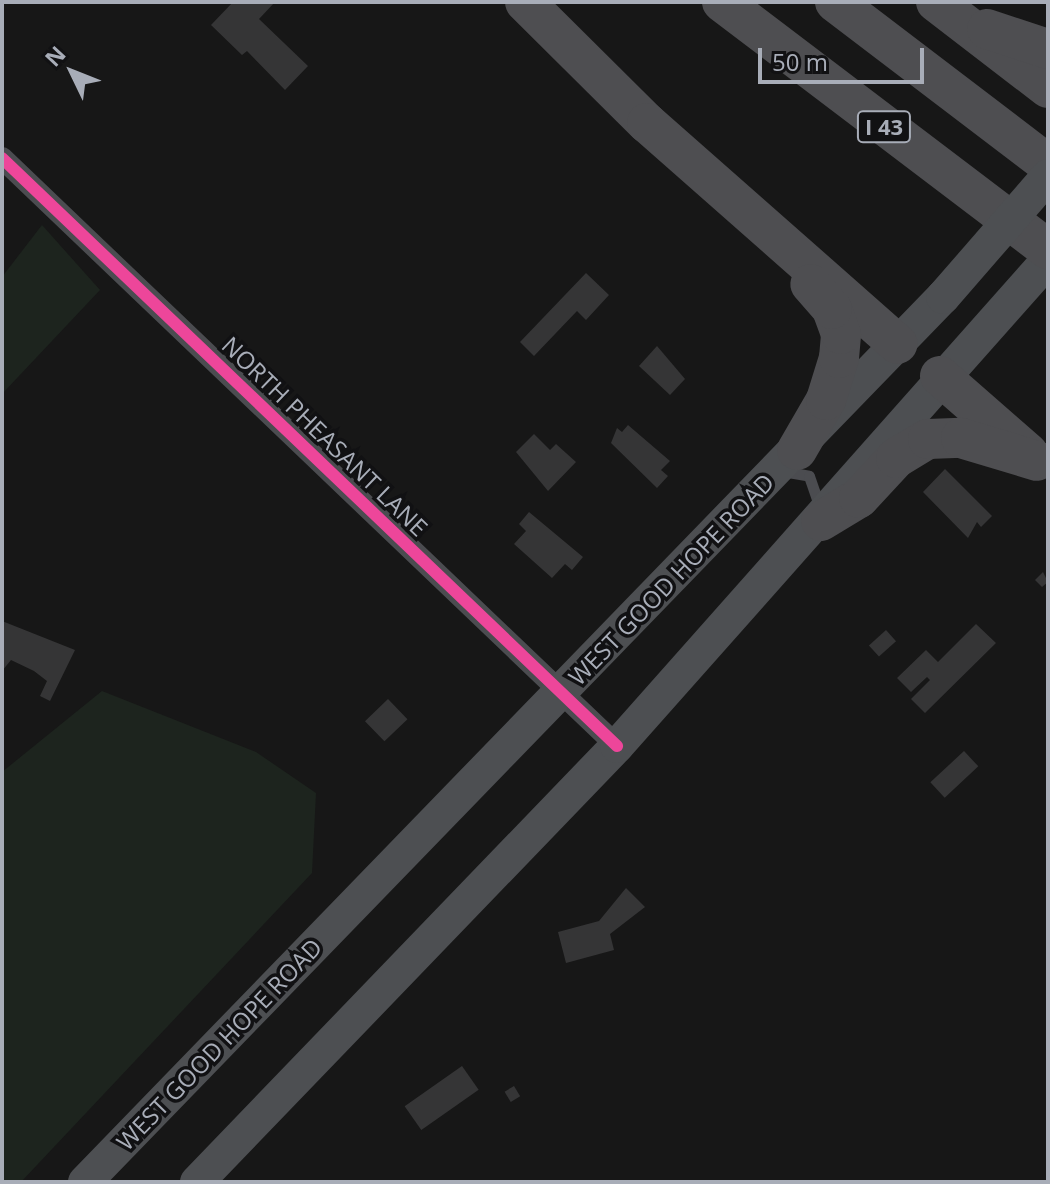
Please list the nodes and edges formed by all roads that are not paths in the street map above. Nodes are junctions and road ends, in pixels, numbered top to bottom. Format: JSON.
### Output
{"nodes":[{"id":1,"x":525,"y":2,"type":"edge"},
{"id":2,"x":722,"y":2,"type":"edge"},
{"id":3,"x":835,"y":2,"type":"edge"},
{"id":4,"x":944,"y":8,"type":"edge"},
{"id":5,"x":1048,"y":49,"type":"edge"},
{"id":6,"x":1048,"y":88,"type":"edge"},
{"id":7,"x":2,"y":158,"type":"edge"},
{"id":8,"x":1048,"y":164,"type":"edge"},
{"id":9,"x":1048,"y":176,"type":"edge"},
{"id":10,"x":776,"y":240,"type":"junction"},
{"id":11,"x":1048,"y":249,"type":"edge"},
{"id":12,"x":1048,"y":260,"type":"edge"},
{"id":13,"x":898,"y":344,"type":"junction"},
{"id":14,"x":940,"y":376,"type":"junction"},
{"id":15,"x":787,"y":460,"type":"junction"},
{"id":16,"x":1042,"y":464,"type":"edge"},
{"id":17,"x":821,"y":521,"type":"junction"},
{"id":18,"x":561,"y":692,"type":"junction"},
{"id":19,"x":617,"y":746,"type":"junction"},
{"id":20,"x":85,"y":1182,"type":"edge"},
{"id":21,"x":197,"y":1182,"type":"edge"}],
"edges":[{"from":1,"to":10,"type":"highway"},
{"from":2,"to":11,"type":"highway","number":"I 43"},
{"from":3,"to":8,"type":"highway"},
{"from":4,"to":5,"type":"highway"},
{"from":4,"to":6,"type":"highway"},
{"from":7,"to":18,"type":"street","name":"NORTH PHEASANT LANE"},
{"from":9,"to":13,"type":"main road","name":"WEST GOOD HOPE ROAD","bridge":true},
{"from":10,"to":13,"type":"highway"},
{"from":10,"to":15,"type":"highway"},
{"from":12,"to":14,"type":"main road"},
{"from":13,"to":14,"type":"main road"},
{"from":13,"to":15,"type":"main road","name":"WEST GOOD HOPE ROAD"},
{"from":14,"to":16,"type":"highway"},
{"from":14,"to":17,"type":"main road"},
{"from":15,"to":17,"type":"lane"},
{"from":15,"to":18,"type":"main road","name":"WEST GOOD HOPE ROAD"},
{"from":16,"to":17,"type":"highway"},
{"from":17,"to":19,"type":"main road"},
{"from":18,"to":19,"type":"street","name":"NORTH PHEASANT LANE"},
{"from":18,"to":20,"type":"main road","name":"WEST GOOD HOPE ROAD"},
{"from":19,"to":21,"type":"main road"}]}
